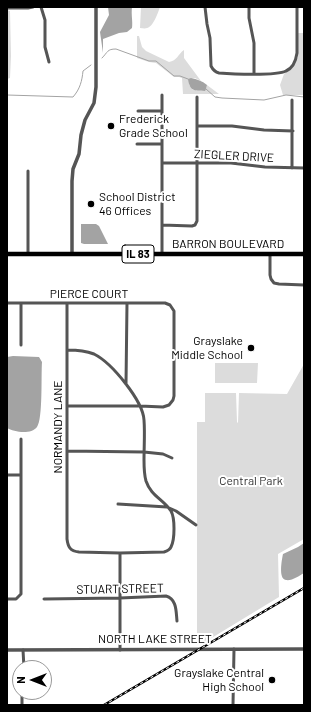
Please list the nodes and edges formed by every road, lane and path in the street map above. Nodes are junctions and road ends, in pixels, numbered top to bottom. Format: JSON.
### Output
{"nodes":[{"id":1,"x":33,"y":7,"type":"edge"},
{"id":2,"x":41,"y":7,"type":"edge"},
{"id":3,"x":96,"y":7,"type":"edge"},
{"id":4,"x":205,"y":7,"type":"edge"},
{"id":5,"x":249,"y":7,"type":"edge"},
{"id":6,"x":297,"y":7,"type":"edge"},
{"id":7,"x":7,"y":8,"type":"edge"},
{"id":8,"x":49,"y":62,"type":"dead end"},
{"id":9,"x":254,"y":74,"type":"junction"},
{"id":10,"x":162,"y":95,"type":"dead end"},
{"id":11,"x":197,"y":97,"type":"dead end"},
{"id":12,"x":292,"y":100,"type":"dead end"},
{"id":13,"x":138,"y":111,"type":"dead end"},
{"id":14,"x":162,"y":111,"type":"junction"},
{"id":15,"x":198,"y":126,"type":"junction"},
{"id":16,"x":293,"y":131,"type":"junction"},
{"id":17,"x":137,"y":144,"type":"dead end"},
{"id":18,"x":162,"y":144,"type":"junction"},
{"id":19,"x":197,"y":162,"type":"junction"},
{"id":20,"x":162,"y":163,"type":"junction"},
{"id":21,"x":292,"y":168,"type":"junction"},
{"id":22,"x":304,"y":168,"type":"edge"},
{"id":23,"x":28,"y":171,"type":"dead end"},
{"id":24,"x":162,"y":225,"type":"junction"},
{"id":25,"x":7,"y":254,"type":"edge"},
{"id":26,"x":28,"y":254,"type":"junction"},
{"id":27,"x":72,"y":254,"type":"junction"},
{"id":28,"x":162,"y":254,"type":"junction"},
{"id":29,"x":270,"y":254,"type":"junction"},
{"id":30,"x":304,"y":254,"type":"edge"},
{"id":31,"x":304,"y":285,"type":"edge"},
{"id":32,"x":7,"y":303,"type":"edge"},
{"id":33,"x":21,"y":303,"type":"junction"},
{"id":34,"x":127,"y":303,"type":"junction"},
{"id":35,"x":67,"y":304,"type":"junction"},
{"id":36,"x":21,"y":345,"type":"dead end"},
{"id":37,"x":68,"y":350,"type":"junction"},
{"id":38,"x":126,"y":384,"type":"junction"},
{"id":39,"x":67,"y":406,"type":"junction"},
{"id":40,"x":140,"y":406,"type":"junction"},
{"id":41,"x":21,"y":439,"type":"dead end"},
{"id":42,"x":67,"y":451,"type":"junction"},
{"id":43,"x":144,"y":452,"type":"junction"},
{"id":44,"x":172,"y":458,"type":"dead end"},
{"id":45,"x":7,"y":475,"type":"edge"},
{"id":46,"x":20,"y":475,"type":"junction"},
{"id":47,"x":118,"y":504,"type":"dead end"},
{"id":48,"x":167,"y":507,"type":"junction"},
{"id":49,"x":196,"y":524,"type":"dead end"},
{"id":50,"x":120,"y":553,"type":"junction"},
{"id":51,"x":120,"y":598,"type":"junction"},
{"id":52,"x":7,"y":599,"type":"edge"},
{"id":53,"x":44,"y":599,"type":"dead end"},
{"id":54,"x":177,"y":621,"type":"dead end"},
{"id":55,"x":234,"y":649,"type":"junction"},
{"id":56,"x":304,"y":649,"type":"edge"},
{"id":57,"x":7,"y":650,"type":"edge"},
{"id":58,"x":23,"y":650,"type":"junction"},
{"id":59,"x":120,"y":650,"type":"junction"},
{"id":60,"x":24,"y":660,"type":"edge"},
{"id":61,"x":233,"y":705,"type":"edge"}],
"edges":[{"from":1,"to":7,"type":"street"},
{"from":2,"to":8,"type":"street"},
{"from":3,"to":27,"type":"street"},
{"from":4,"to":9,"type":"street"},
{"from":5,"to":9,"type":"street"},
{"from":6,"to":9,"type":"street"},
{"from":10,"to":14,"type":"street"},
{"from":11,"to":15,"type":"street"},
{"from":12,"to":16,"type":"street"},
{"from":13,"to":14,"type":"street"},
{"from":14,"to":18,"type":"street"},
{"from":15,"to":16,"type":"street"},
{"from":15,"to":19,"type":"street"},
{"from":16,"to":21,"type":"street"},
{"from":17,"to":18,"type":"street"},
{"from":18,"to":20,"type":"street"},
{"from":19,"to":20,"type":"street","name":"ZIEGLER DRIVE"},
{"from":19,"to":21,"type":"street","name":"ZIEGLER DRIVE"},
{"from":19,"to":24,"type":"street"},
{"from":20,"to":24,"type":"street"},
{"from":21,"to":22,"type":"street","name":"ZIEGLER DRIVE"},
{"from":23,"to":26,"type":"street"},
{"from":24,"to":28,"type":"street"},
{"from":25,"to":26,"type":"main road","name":"BARRON BOULEVARD","number":"IL 83"},
{"from":26,"to":27,"type":"main road","name":"BARRON BOULEVARD","number":"IL 83"},
{"from":27,"to":28,"type":"main road","name":"BARRON BOULEVARD","number":"IL 83"},
{"from":28,"to":29,"type":"main road","name":"BARRON BOULEVARD","number":"IL 83"},
{"from":29,"to":30,"type":"main road","name":"BARRON BOULEVARD","number":"IL 83"},
{"from":29,"to":31,"type":"street"},
{"from":32,"to":33,"type":"street","name":"PIERCE COURT"},
{"from":33,"to":35,"type":"street","name":"PIERCE COURT"},
{"from":33,"to":36,"type":"street"},
{"from":34,"to":35,"type":"street","name":"PIERCE COURT"},
{"from":34,"to":38,"type":"street"},
{"from":34,"to":40,"type":"street","name":"PIERCE COURT"},
{"from":35,"to":37,"type":"street","name":"NORMANDY LANE"},
{"from":37,"to":38,"type":"street"},
{"from":37,"to":39,"type":"street","name":"NORMANDY LANE"},
{"from":38,"to":40,"type":"street"},
{"from":39,"to":40,"type":"street"},
{"from":39,"to":42,"type":"street","name":"NORMANDY LANE"},
{"from":40,"to":43,"type":"street"},
{"from":41,"to":46,"type":"street"},
{"from":42,"to":43,"type":"street"},
{"from":42,"to":50,"type":"street","name":"NORMANDY LANE"},
{"from":43,"to":44,"type":"street"},
{"from":43,"to":48,"type":"street"},
{"from":45,"to":46,"type":"street"},
{"from":46,"to":52,"type":"street"},
{"from":47,"to":48,"type":"street"},
{"from":48,"to":49,"type":"street"},
{"from":48,"to":50,"type":"street"},
{"from":50,"to":51,"type":"street"},
{"from":51,"to":53,"type":"street","name":"STUART STREET"},
{"from":51,"to":54,"type":"street","name":"STUART STREET"},
{"from":51,"to":59,"type":"street"},
{"from":55,"to":56,"type":"street","name":"NORTH LAKE STREET"},
{"from":55,"to":59,"type":"street","name":"NORTH LAKE STREET"},
{"from":55,"to":61,"type":"street"},
{"from":57,"to":58,"type":"street","name":"NORTH LAKE STREET"},
{"from":58,"to":59,"type":"street","name":"NORTH LAKE STREET"},
{"from":58,"to":60,"type":"street"}]}
